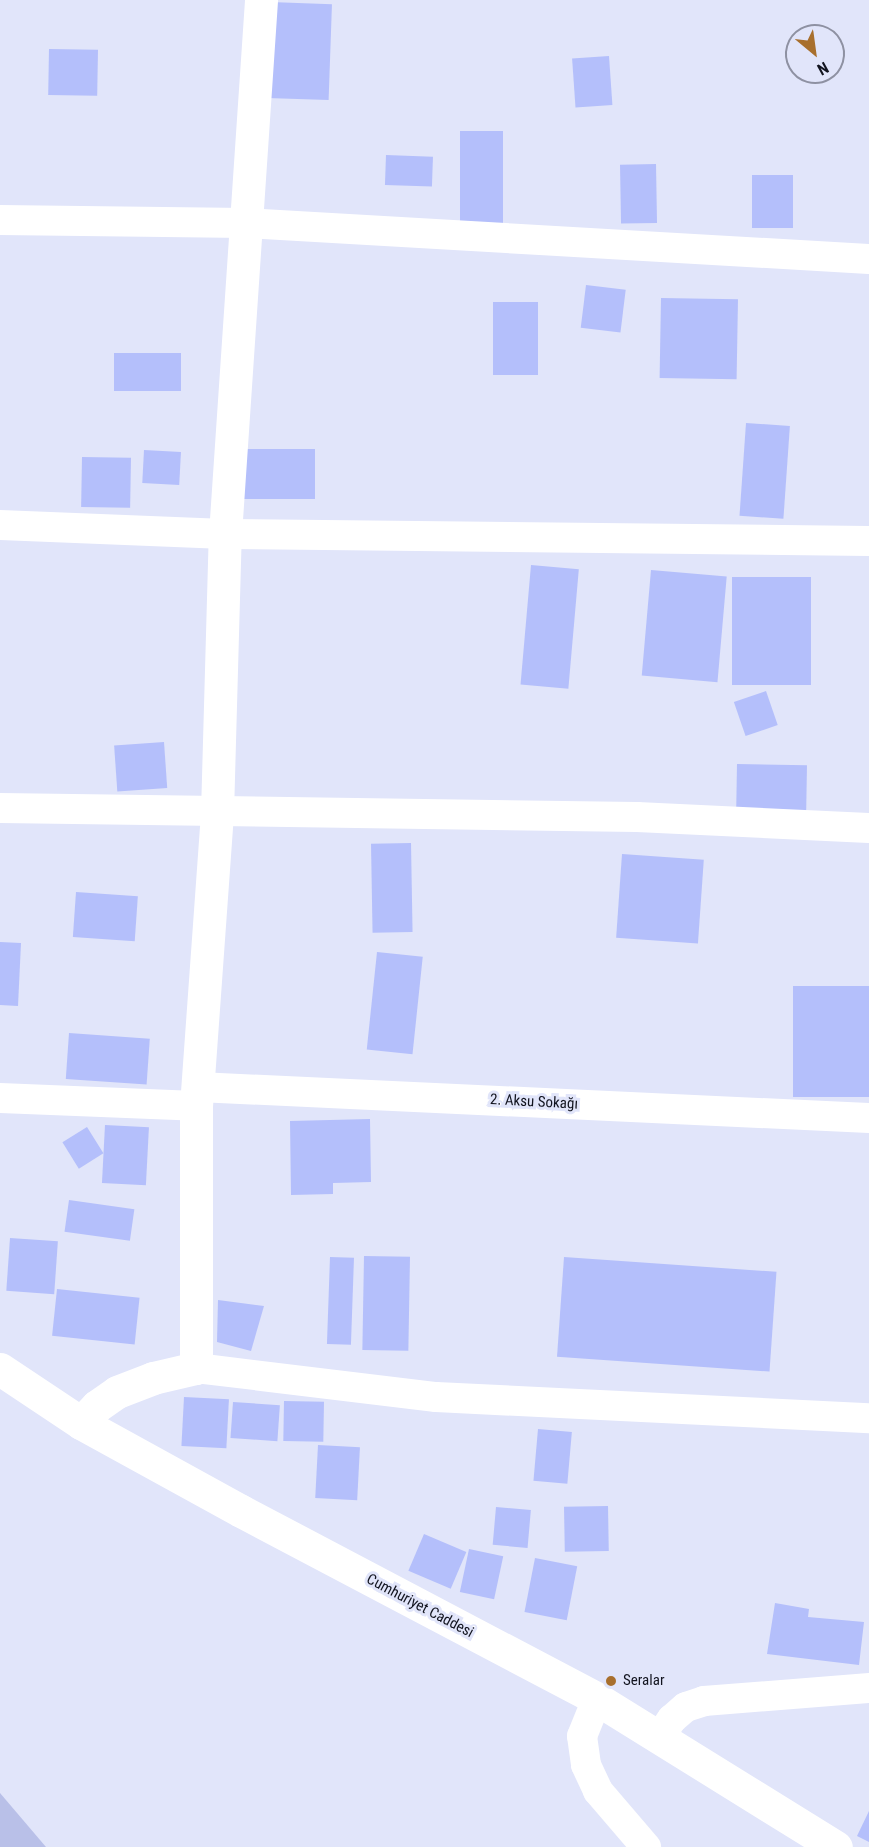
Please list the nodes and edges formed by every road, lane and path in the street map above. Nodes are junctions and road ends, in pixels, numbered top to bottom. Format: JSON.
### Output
{"nodes":[{"id":1,"x":261,"y":0,"type":"edge"},
{"id":2,"x":0,"y":220,"type":"edge"},
{"id":3,"x":246,"y":223,"type":"junction"},
{"id":4,"x":869,"y":259,"type":"edge"},
{"id":5,"x":0,"y":525,"type":"edge"},
{"id":6,"x":225,"y":534,"type":"junction"},
{"id":7,"x":869,"y":541,"type":"edge"},
{"id":8,"x":0,"y":808,"type":"edge"},
{"id":9,"x":217,"y":813,"type":"junction"},
{"id":10,"x":869,"y":828,"type":"edge"},
{"id":11,"x":197,"y":1097,"type":"junction"},
{"id":12,"x":0,"y":1098,"type":"edge"},
{"id":13,"x":869,"y":1118,"type":"edge"},
{"id":14,"x":196,"y":1368,"type":"junction"},
{"id":15,"x":0,"y":1369,"type":"edge"},
{"id":16,"x":869,"y":1418,"type":"edge"},
{"id":17,"x":81,"y":1423,"type":"junction"},
{"id":18,"x":869,"y":1688,"type":"edge"},
{"id":19,"x":597,"y":1699,"type":"junction"},
{"id":20,"x":659,"y":1738,"type":"junction"},
{"id":21,"x":646,"y":1847,"type":"edge"},
{"id":22,"x":836,"y":1847,"type":"edge"}],
"edges":[{"from":1,"to":3,"type":"street"},
{"from":2,"to":3,"type":"street"},
{"from":3,"to":4,"type":"street"},
{"from":3,"to":6,"type":"street"},
{"from":5,"to":6,"type":"street"},
{"from":6,"to":7,"type":"street"},
{"from":6,"to":9,"type":"street"},
{"from":8,"to":9,"type":"street"},
{"from":9,"to":10,"type":"street"},
{"from":9,"to":11,"type":"street"},
{"from":11,"to":12,"type":"street","name":"2. Aksu Sokağı"},
{"from":11,"to":13,"type":"street","name":"2. Aksu Sokağı"},
{"from":11,"to":14,"type":"street"},
{"from":14,"to":16,"type":"street"},
{"from":14,"to":17,"type":"street"},
{"from":15,"to":17,"type":"street","name":"Cumhuriyet Caddesi"},
{"from":17,"to":19,"type":"street","name":"Cumhuriyet Caddesi"},
{"from":18,"to":20,"type":"street"},
{"from":19,"to":20,"type":"street","name":"Cumhuriyet Caddesi"},
{"from":19,"to":21,"type":"street"},
{"from":20,"to":22,"type":"street","name":"Cumhuriyet Caddesi"}]}
